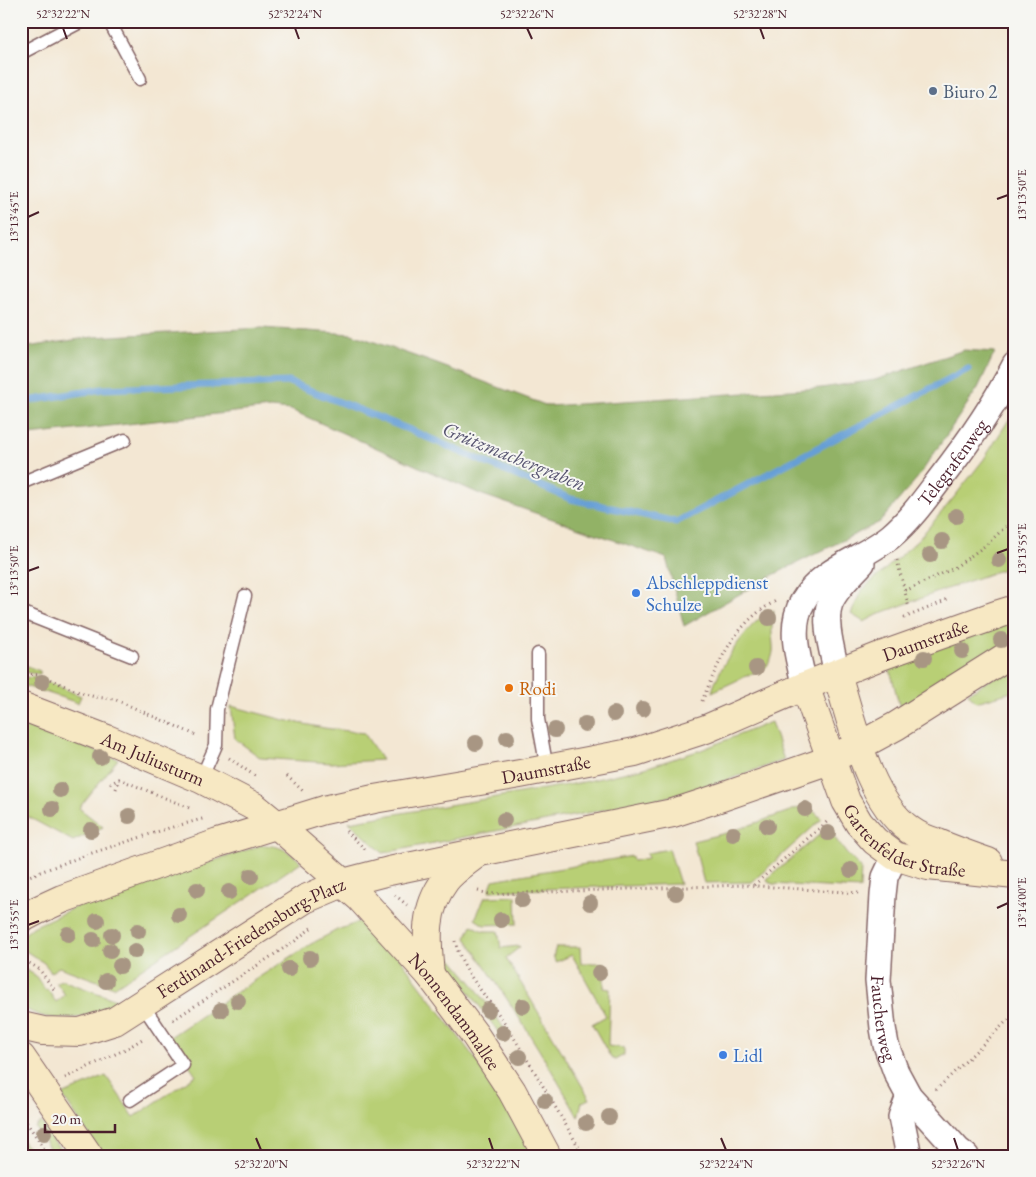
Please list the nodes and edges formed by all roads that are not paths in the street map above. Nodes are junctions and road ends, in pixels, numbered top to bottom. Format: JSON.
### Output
{"nodes":[{"id":1,"x":82,"y":21,"type":"edge"},
{"id":2,"x":109,"y":21,"type":"edge"},
{"id":3,"x":21,"y":53,"type":"edge"},
{"id":4,"x":140,"y":79,"type":"dead end"},
{"id":5,"x":1015,"y":365,"type":"edge"},
{"id":6,"x":124,"y":440,"type":"dead end"},
{"id":7,"x":21,"y":483,"type":"edge"},
{"id":8,"x":875,"y":548,"type":"junction"},
{"id":9,"x":245,"y":596,"type":"dead end"},
{"id":10,"x":1015,"y":609,"type":"edge"},
{"id":11,"x":21,"y":612,"type":"edge"},
{"id":12,"x":1015,"y":651,"type":"edge"},
{"id":13,"x":538,"y":654,"type":"dead end"},
{"id":14,"x":132,"y":656,"type":"dead end"},
{"id":15,"x":837,"y":674,"type":"junction"},
{"id":16,"x":805,"y":686,"type":"junction"},
{"id":17,"x":21,"y":706,"type":"edge"},
{"id":18,"x":859,"y":746,"type":"junction"},
{"id":19,"x":830,"y":759,"type":"junction"},
{"id":20,"x":547,"y":769,"type":"junction"},
{"id":21,"x":200,"y":778,"type":"junction"},
{"id":22,"x":277,"y":825,"type":"junction"},
{"id":23,"x":480,"y":852,"type":"junction"},
{"id":24,"x":895,"y":856,"type":"junction"},
{"id":25,"x":1015,"y":874,"type":"edge"},
{"id":26,"x":343,"y":883,"type":"junction"},
{"id":27,"x":21,"y":919,"type":"edge"},
{"id":28,"x":430,"y":975,"type":"junction"},
{"id":29,"x":142,"y":1004,"type":"junction"},
{"id":30,"x":21,"y":1026,"type":"edge"},
{"id":31,"x":21,"y":1057,"type":"edge"},
{"id":32,"x":920,"y":1096,"type":"junction"},
{"id":33,"x":130,"y":1100,"type":"dead end"},
{"id":34,"x":959,"y":1154,"type":"edge"},
{"id":35,"x":89,"y":1156,"type":"edge"},
{"id":36,"x":547,"y":1156,"type":"edge"},
{"id":37,"x":909,"y":1156,"type":"edge"}],
"edges":[{"from":1,"to":3,"type":"lane"},
{"from":2,"to":4,"type":"lane"},
{"from":5,"to":8,"type":"street","name":"Telegrafenweg"},
{"from":6,"to":7,"type":"lane"},
{"from":8,"to":15,"type":"street","name":"Telegrafenweg"},
{"from":8,"to":16,"type":"street","name":"Telegrafenweg"},
{"from":9,"to":21,"type":"lane"},
{"from":10,"to":15,"type":"main road","name":"Daumstraße"},
{"from":11,"to":14,"type":"lane"},
{"from":12,"to":18,"type":"main road"},
{"from":13,"to":20,"type":"lane"},
{"from":15,"to":16,"type":"main road","name":"Daumstraße"},
{"from":15,"to":18,"type":"main road"},
{"from":16,"to":19,"type":"main road"},
{"from":16,"to":20,"type":"main road","name":"Daumstraße"},
{"from":17,"to":21,"type":"main road","name":"Am Juliusturm"},
{"from":18,"to":19,"type":"main road"},
{"from":18,"to":25,"type":"main road","name":"Gartenfelder Straße"},
{"from":19,"to":23,"type":"main road"},
{"from":19,"to":24,"type":"main road","name":"Gartenfelder Straße"},
{"from":20,"to":22,"type":"main road","name":"Daumstraße"},
{"from":21,"to":22,"type":"main road","name":"Am Juliusturm"},
{"from":22,"to":26,"type":"main road","name":"Ferdinand-Friedensburg-Platz"},
{"from":22,"to":27,"type":"main road"},
{"from":23,"to":26,"type":"main road"},
{"from":23,"to":28,"type":"main road"},
{"from":24,"to":25,"type":"main road","name":"Gartenfelder Straße"},
{"from":24,"to":32,"type":"street","name":"Faucherweg"},
{"from":26,"to":28,"type":"main road","name":"Nonnendammallee"},
{"from":26,"to":29,"type":"main road","name":"Ferdinand-Friedensburg-Platz"},
{"from":28,"to":36,"type":"main road","name":"Nonnendammallee"},
{"from":29,"to":30,"type":"main road","name":"Ferdinand-Friedensburg-Platz"},
{"from":29,"to":33,"type":"lane"},
{"from":31,"to":35,"type":"main road"},
{"from":32,"to":34,"type":"street","name":"Faucherweg"},
{"from":32,"to":37,"type":"street"}]}
